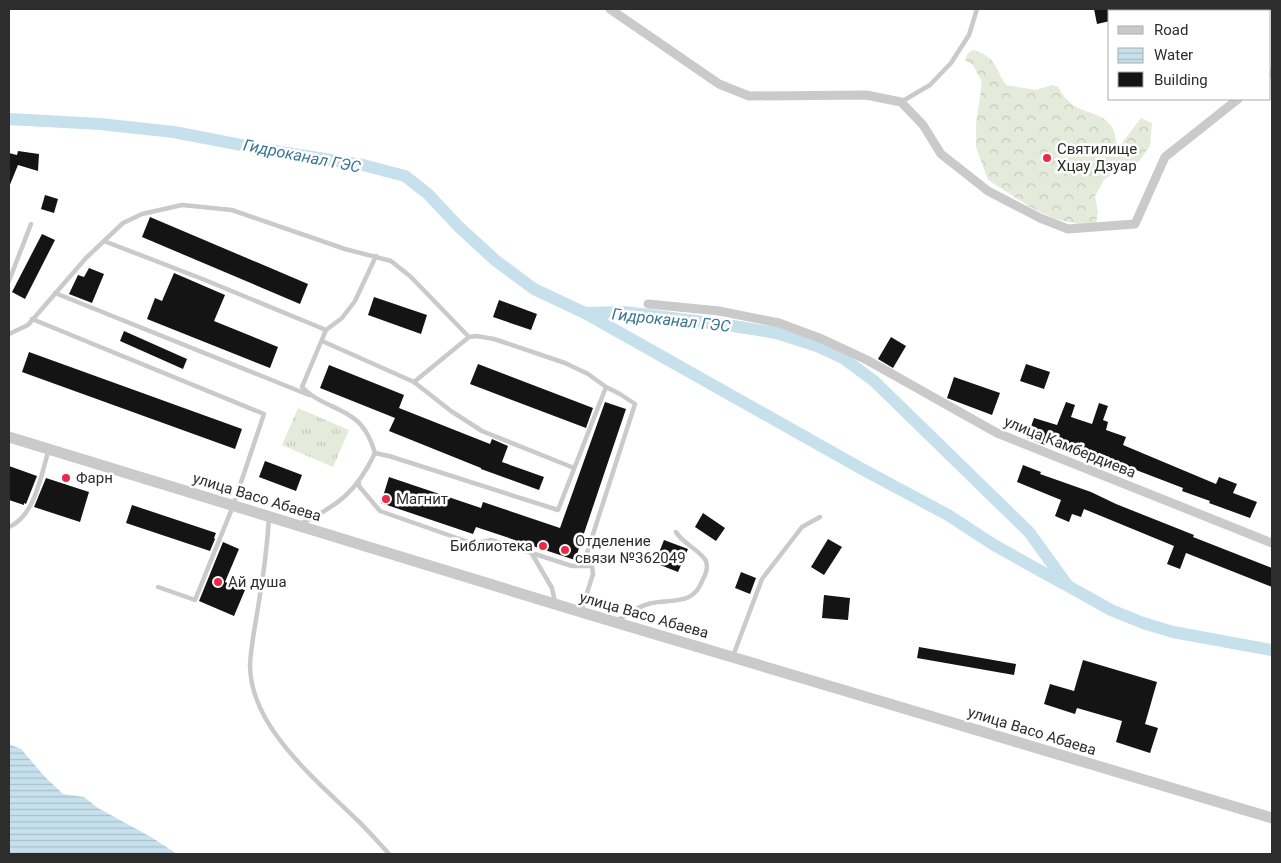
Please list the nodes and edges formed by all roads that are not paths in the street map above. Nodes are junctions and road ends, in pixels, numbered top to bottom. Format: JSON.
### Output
{"nodes":[{"id":1,"x":610,"y":9,"type":"edge"},
{"id":2,"x":977,"y":9,"type":"edge"},
{"id":3,"x":1237,"y":100,"type":"edge"},
{"id":4,"x":901,"y":102,"type":"junction"},
{"id":5,"x":31,"y":224,"type":"dead end"},
{"id":6,"x":104,"y":241,"type":"junction"},
{"id":7,"x":376,"y":256,"type":"junction"},
{"id":8,"x":9,"y":281,"type":"edge"},
{"id":9,"x":55,"y":294,"type":"junction"},
{"id":10,"x":648,"y":304,"type":"dead end"},
{"id":11,"x":32,"y":319,"type":"junction"},
{"id":12,"x":326,"y":330,"type":"junction"},
{"id":13,"x":9,"y":334,"type":"edge"},
{"id":14,"x":469,"y":337,"type":"junction"},
{"id":15,"x":322,"y":341,"type":"junction"},
{"id":16,"x":414,"y":382,"type":"junction"},
{"id":17,"x":606,"y":387,"type":"junction"},
{"id":18,"x":309,"y":396,"type":"junction"},
{"id":19,"x":9,"y":436,"type":"edge"},
{"id":20,"x":50,"y":449,"type":"junction"},
{"id":21,"x":375,"y":453,"type":"junction"},
{"id":22,"x":574,"y":468,"type":"junction"},
{"id":23,"x":360,"y":482,"type":"junction"},
{"id":24,"x":233,"y":506,"type":"junction"},
{"id":25,"x":269,"y":517,"type":"junction"},
{"id":26,"x":820,"y":517,"type":"dead end"},
{"id":27,"x":297,"y":526,"type":"junction"},
{"id":28,"x":9,"y":527,"type":"edge"},
{"id":29,"x":676,"y":532,"type":"dead end"},
{"id":30,"x":1272,"y":544,"type":"edge"},
{"id":31,"x":532,"y":554,"type":"junction"},
{"id":32,"x":592,"y":566,"type":"junction"},
{"id":33,"x":158,"y":587,"type":"dead end"},
{"id":34,"x":555,"y":604,"type":"junction"},
{"id":35,"x":580,"y":612,"type":"junction"},
{"id":36,"x":615,"y":622,"type":"junction"},
{"id":37,"x":732,"y":657,"type":"junction"},
{"id":38,"x":1272,"y":818,"type":"edge"},
{"id":39,"x":389,"y":854,"type":"edge"}],
"edges":[{"from":1,"to":4,"type":"street"},
{"from":2,"to":4,"type":"lane"},
{"from":3,"to":4,"type":"street"},
{"from":5,"to":8,"type":"lane"},
{"from":6,"to":7,"type":"lane"},
{"from":6,"to":9,"type":"lane"},
{"from":6,"to":12,"type":"lane"},
{"from":7,"to":12,"type":"lane"},
{"from":7,"to":14,"type":"lane"},
{"from":9,"to":11,"type":"lane"},
{"from":9,"to":18,"type":"lane"},
{"from":10,"to":30,"type":"street","name":"улица Камбердиева"},
{"from":11,"to":13,"type":"lane"},
{"from":11,"to":24,"type":"lane"},
{"from":12,"to":15,"type":"lane"},
{"from":14,"to":16,"type":"lane"},
{"from":14,"to":17,"type":"lane"},
{"from":15,"to":16,"type":"lane"},
{"from":15,"to":18,"type":"lane"},
{"from":16,"to":22,"type":"lane"},
{"from":17,"to":22,"type":"lane"},
{"from":17,"to":32,"type":"lane"},
{"from":18,"to":21,"type":"lane"},
{"from":19,"to":20,"type":"street","name":"улица Васо Абаева"},
{"from":20,"to":24,"type":"street","name":"улица Васо Абаева"},
{"from":20,"to":28,"type":"lane"},
{"from":21,"to":22,"type":"lane"},
{"from":21,"to":23,"type":"lane"},
{"from":23,"to":27,"type":"lane"},
{"from":23,"to":31,"type":"lane"},
{"from":24,"to":25,"type":"street","name":"улица Васо Абаева"},
{"from":24,"to":33,"type":"lane"},
{"from":25,"to":27,"type":"street","name":"улица Васо Абаева"},
{"from":25,"to":39,"type":"lane"},
{"from":26,"to":37,"type":"lane"},
{"from":27,"to":34,"type":"street","name":"улица Васо Абаева"},
{"from":29,"to":36,"type":"lane"},
{"from":31,"to":32,"type":"lane"},
{"from":31,"to":34,"type":"lane"},
{"from":32,"to":35,"type":"lane"},
{"from":34,"to":35,"type":"street","name":"улица Васо Абаева"},
{"from":35,"to":36,"type":"street","name":"улица Васо Абаева"},
{"from":36,"to":37,"type":"street","name":"улица Васо Абаева"},
{"from":37,"to":38,"type":"street","name":"улица Васо Абаева"}]}
